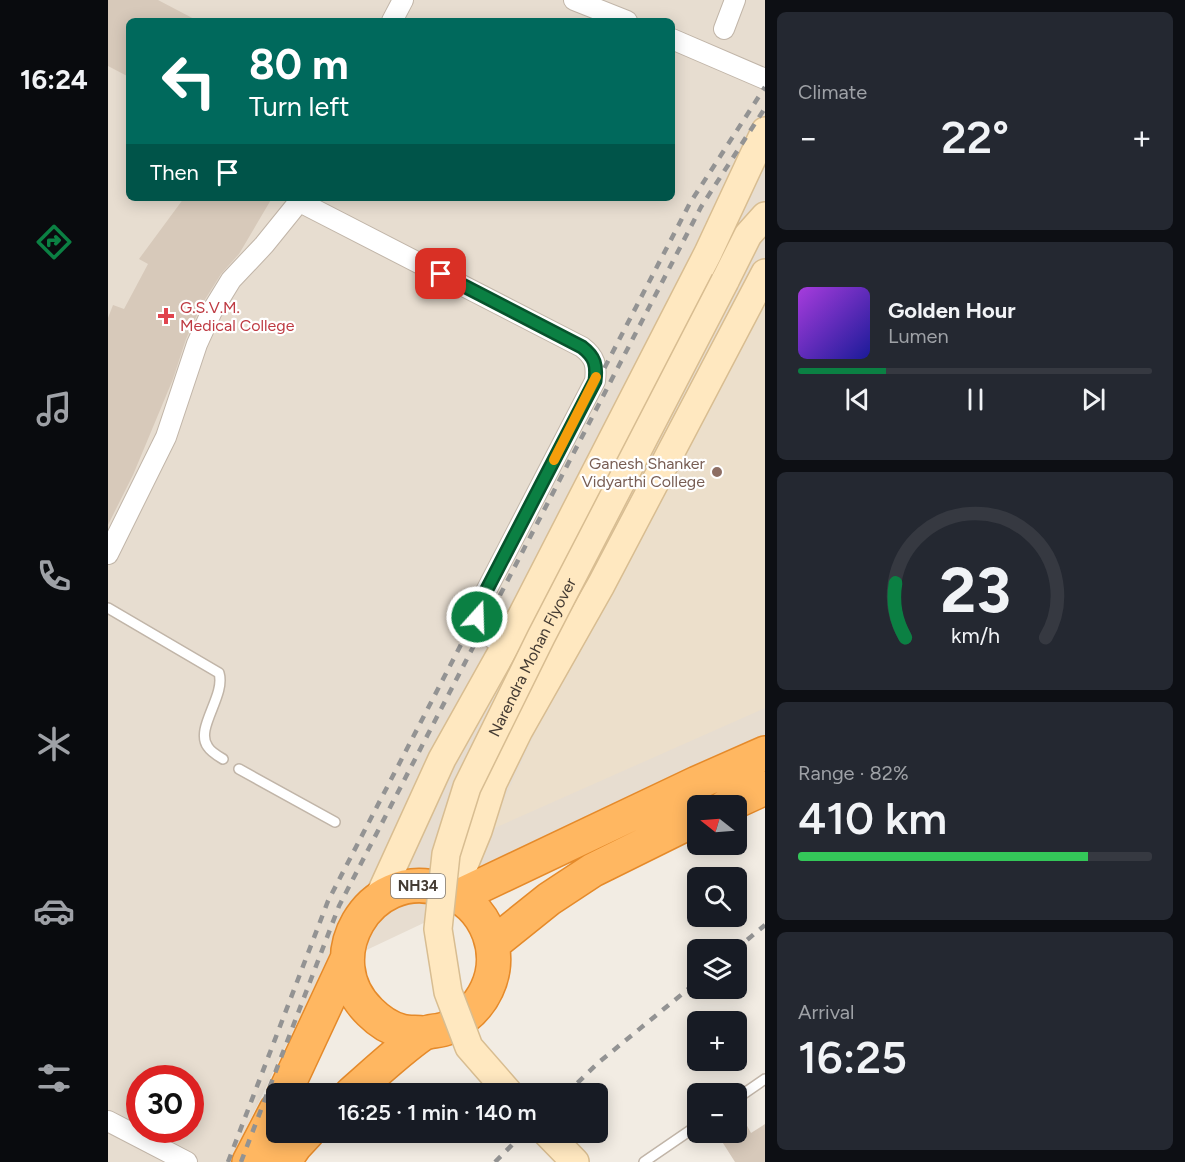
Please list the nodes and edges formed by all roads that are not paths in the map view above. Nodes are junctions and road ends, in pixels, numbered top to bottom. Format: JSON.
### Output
{"nodes":[{"id":1,"x":403,"y":0,"type":"edge"},
{"id":2,"x":574,"y":0,"type":"edge"},
{"id":3,"x":735,"y":0,"type":"edge"},
{"id":4,"x":394,"y":18,"type":"edge"},
{"id":5,"x":619,"y":18,"type":"edge"},
{"id":6,"x":724,"y":29,"type":"dead end"},
{"id":7,"x":675,"y":40,"type":"edge"},
{"id":8,"x":765,"y":79,"type":"edge"},
{"id":9,"x":765,"y":131,"type":"edge"},
{"id":10,"x":765,"y":168,"type":"edge"},
{"id":11,"x":300,"y":201,"type":"edge"},
{"id":12,"x":303,"y":201,"type":"edge"},
{"id":13,"x":756,"y":226,"type":"edge"},
{"id":14,"x":765,"y":273,"type":"edge"},
{"id":15,"x":108,"y":554,"type":"edge"},
{"id":16,"x":108,"y":608,"type":"edge"},
{"id":17,"x":505,"y":647,"type":"junction"},
{"id":18,"x":765,"y":753,"type":"edge"},
{"id":19,"x":223,"y":759,"type":"dead end"},
{"id":20,"x":239,"y":769,"type":"dead end"},
{"id":21,"x":765,"y":788,"type":"edge"},
{"id":22,"x":747,"y":796,"type":"edge"},
{"id":23,"x":335,"y":822,"type":"dead end"},
{"id":24,"x":687,"y":823,"type":"edge"},
{"id":25,"x":456,"y":894,"type":"junction"},
{"id":26,"x":378,"y":899,"type":"junction"},
{"id":27,"x":493,"y":944,"type":"junction"},
{"id":28,"x":347,"y":959,"type":"junction"},
{"id":29,"x":423,"y":1033,"type":"junction"},
{"id":30,"x":765,"y":1079,"type":"edge"},
{"id":31,"x":289,"y":1083,"type":"edge"},
{"id":32,"x":364,"y":1083,"type":"edge"},
{"id":33,"x":500,"y":1083,"type":"edge"},
{"id":34,"x":747,"y":1091,"type":"edge"},
{"id":35,"x":108,"y":1121,"type":"edge"},
{"id":36,"x":266,"y":1129,"type":"edge"},
{"id":37,"x":687,"y":1133,"type":"edge"},
{"id":38,"x":298,"y":1143,"type":"edge"},
{"id":39,"x":557,"y":1143,"type":"edge"},
{"id":40,"x":187,"y":1162,"type":"edge"},
{"id":41,"x":249,"y":1162,"type":"edge"},
{"id":42,"x":284,"y":1162,"type":"edge"},
{"id":43,"x":575,"y":1162,"type":"edge"},
{"id":44,"x":644,"y":1162,"type":"edge"}],
"edges":[{"from":1,"to":4,"type":"street"},
{"from":2,"to":5,"type":"street"},
{"from":3,"to":6,"type":"street"},
{"from":7,"to":8,"type":"street"},
{"from":9,"to":17,"type":"main road"},
{"from":10,"to":13,"type":"main road","name":"Narendra Mohan Flyover"},
{"from":11,"to":15,"type":"street"},
{"from":12,"to":17,"type":"street"},
{"from":13,"to":33,"type":"main road","name":"Narendra Mohan Flyover","bridge":true},
{"from":14,"to":25,"type":"main road"},
{"from":16,"to":19,"type":"lane"},
{"from":17,"to":26,"type":"main road"},
{"from":18,"to":25,"type":"highway","number":"NH34"},
{"from":20,"to":23,"type":"lane"},
{"from":21,"to":22,"type":"highway"},
{"from":24,"to":27,"type":"highway"},
{"from":25,"to":26,"type":"highway","number":"NH34"},
{"from":25,"to":27,"type":"highway","number":"NH34"},
{"from":26,"to":28,"type":"highway","number":"NH34"},
{"from":27,"to":29,"type":"highway","number":"NH34"},
{"from":28,"to":29,"type":"highway","number":"NH34"},
{"from":28,"to":31,"type":"highway","number":"NH34"},
{"from":29,"to":32,"type":"highway","number":"NH34"},
{"from":30,"to":34,"type":"lane"},
{"from":35,"to":40,"type":"street"},
{"from":36,"to":41,"type":"highway"},
{"from":37,"to":44,"type":"lane"},
{"from":38,"to":42,"type":"highway"},
{"from":39,"to":43,"type":"main road"}]}
